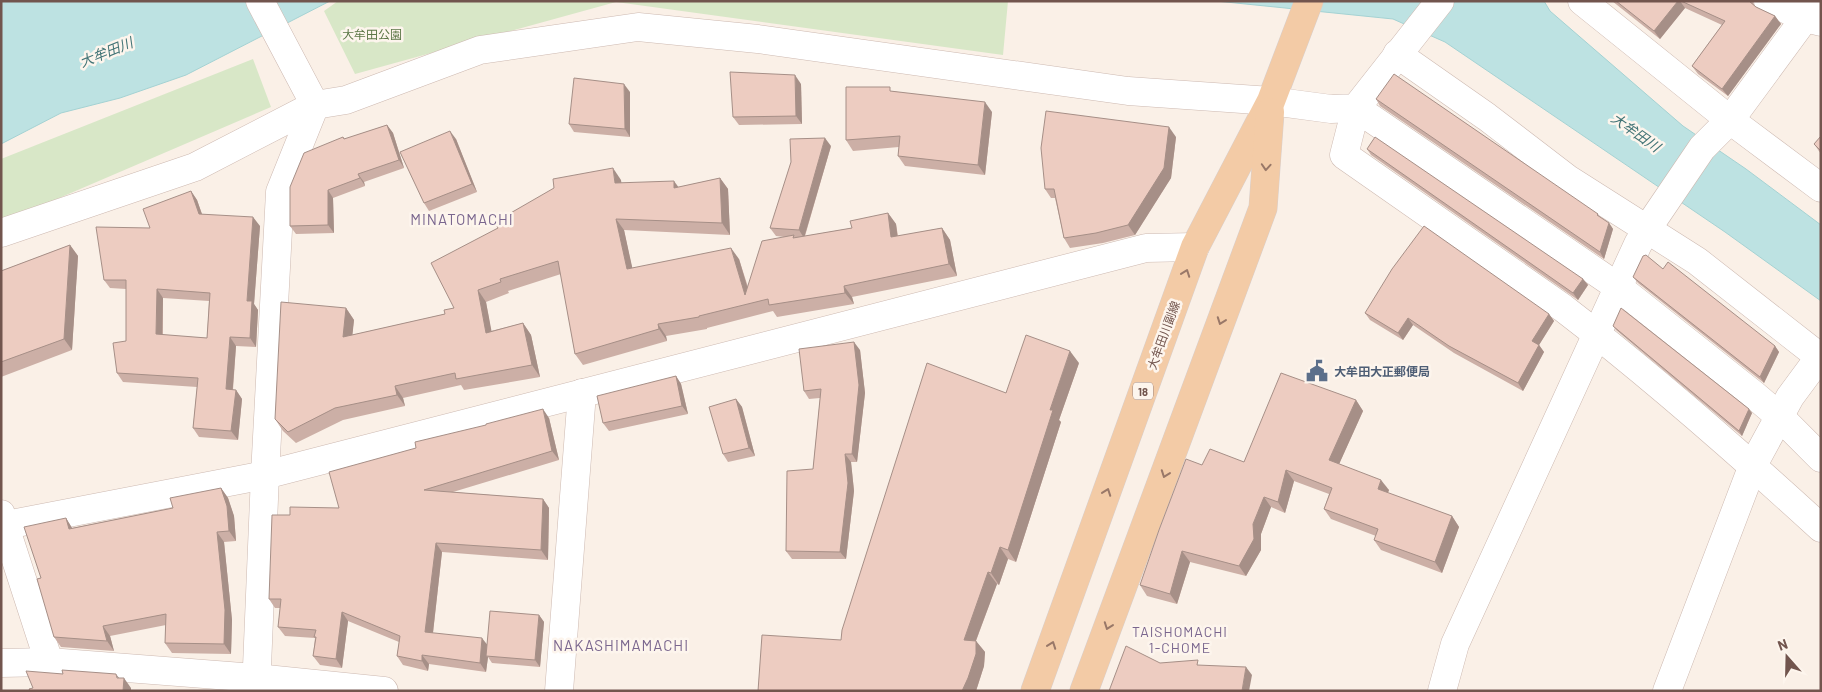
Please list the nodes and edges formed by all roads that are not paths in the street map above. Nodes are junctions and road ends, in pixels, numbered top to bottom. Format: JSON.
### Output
{"nodes":[{"id":1,"x":260,"y":1,"type":"edge"},
{"id":2,"x":1309,"y":1,"type":"edge"},
{"id":3,"x":1440,"y":1,"type":"edge"},
{"id":4,"x":1582,"y":1,"type":"edge"},
{"id":5,"x":1768,"y":1,"type":"edge"},
{"id":6,"x":1811,"y":14,"type":"edge"},
{"id":7,"x":1398,"y":54,"type":"junction"},
{"id":8,"x":1271,"y":101,"type":"junction"},
{"id":9,"x":315,"y":105,"type":"junction"},
{"id":10,"x":1356,"y":108,"type":"junction"},
{"id":11,"x":1730,"y":120,"type":"junction"},
{"id":12,"x":1821,"y":188,"type":"edge"},
{"id":13,"x":1652,"y":220,"type":"junction"},
{"id":14,"x":1,"y":233,"type":"edge"},
{"id":15,"x":1195,"y":247,"type":"junction"},
{"id":16,"x":1618,"y":287,"type":"junction"},
{"id":17,"x":1597,"y":334,"type":"junction"},
{"id":18,"x":1820,"y":356,"type":"edge"},
{"id":19,"x":582,"y":393,"type":"junction"},
{"id":20,"x":1780,"y":417,"type":"junction"},
{"id":21,"x":1821,"y":458,"type":"edge"},
{"id":22,"x":1753,"y":465,"type":"junction"},
{"id":23,"x":265,"y":475,"type":"junction"},
{"id":24,"x":4,"y":520,"type":"edge"},
{"id":25,"x":1821,"y":528,"type":"edge"},
{"id":26,"x":49,"y":662,"type":"junction"},
{"id":27,"x":1,"y":663,"type":"edge"},
{"id":28,"x":256,"y":684,"type":"edge"},
{"id":29,"x":384,"y":691,"type":"edge"},
{"id":30,"x":559,"y":691,"type":"edge"},
{"id":31,"x":1035,"y":691,"type":"edge"},
{"id":32,"x":1084,"y":691,"type":"edge"},
{"id":33,"x":1442,"y":691,"type":"edge"},
{"id":34,"x":1667,"y":691,"type":"edge"}],
"edges":[{"from":1,"to":9,"type":"street"},
{"from":2,"to":8,"type":"main road","name":"大牟田川副線","number":"18"},
{"from":3,"to":7,"type":"street"},
{"from":4,"to":11,"type":"street"},
{"from":5,"to":6,"type":"street"},
{"from":6,"to":11,"type":"street"},
{"from":7,"to":10,"type":"street"},
{"from":7,"to":13,"type":"street"},
{"from":8,"to":9,"type":"street"},
{"from":8,"to":10,"type":"street"},
{"from":8,"to":15,"type":"main road","name":"大牟田川副線","number":"18"},
{"from":8,"to":32,"type":"main road","name":"大牟田川副線","number":"18","one_way":true},
{"from":9,"to":14,"type":"street"},
{"from":9,"to":23,"type":"street"},
{"from":10,"to":16,"type":"street"},
{"from":10,"to":17,"type":"street"},
{"from":11,"to":12,"type":"street"},
{"from":11,"to":13,"type":"street"},
{"from":13,"to":16,"type":"street"},
{"from":13,"to":18,"type":"street"},
{"from":15,"to":19,"type":"street"},
{"from":31,"to":15,"type":"main road","name":"大牟田川副線","number":"18","one_way":true},
{"from":16,"to":17,"type":"street"},
{"from":16,"to":20,"type":"street"},
{"from":17,"to":22,"type":"street"},
{"from":17,"to":33,"type":"street"},
{"from":18,"to":20,"type":"street"},
{"from":19,"to":23,"type":"street"},
{"from":19,"to":30,"type":"street"},
{"from":20,"to":21,"type":"street"},
{"from":20,"to":22,"type":"street"},
{"from":22,"to":25,"type":"street"},
{"from":22,"to":34,"type":"street"},
{"from":23,"to":24,"type":"street"},
{"from":23,"to":28,"type":"street"},
{"from":24,"to":26,"type":"street"},
{"from":26,"to":27,"type":"street"},
{"from":26,"to":28,"type":"street"},
{"from":28,"to":29,"type":"street"}]}
